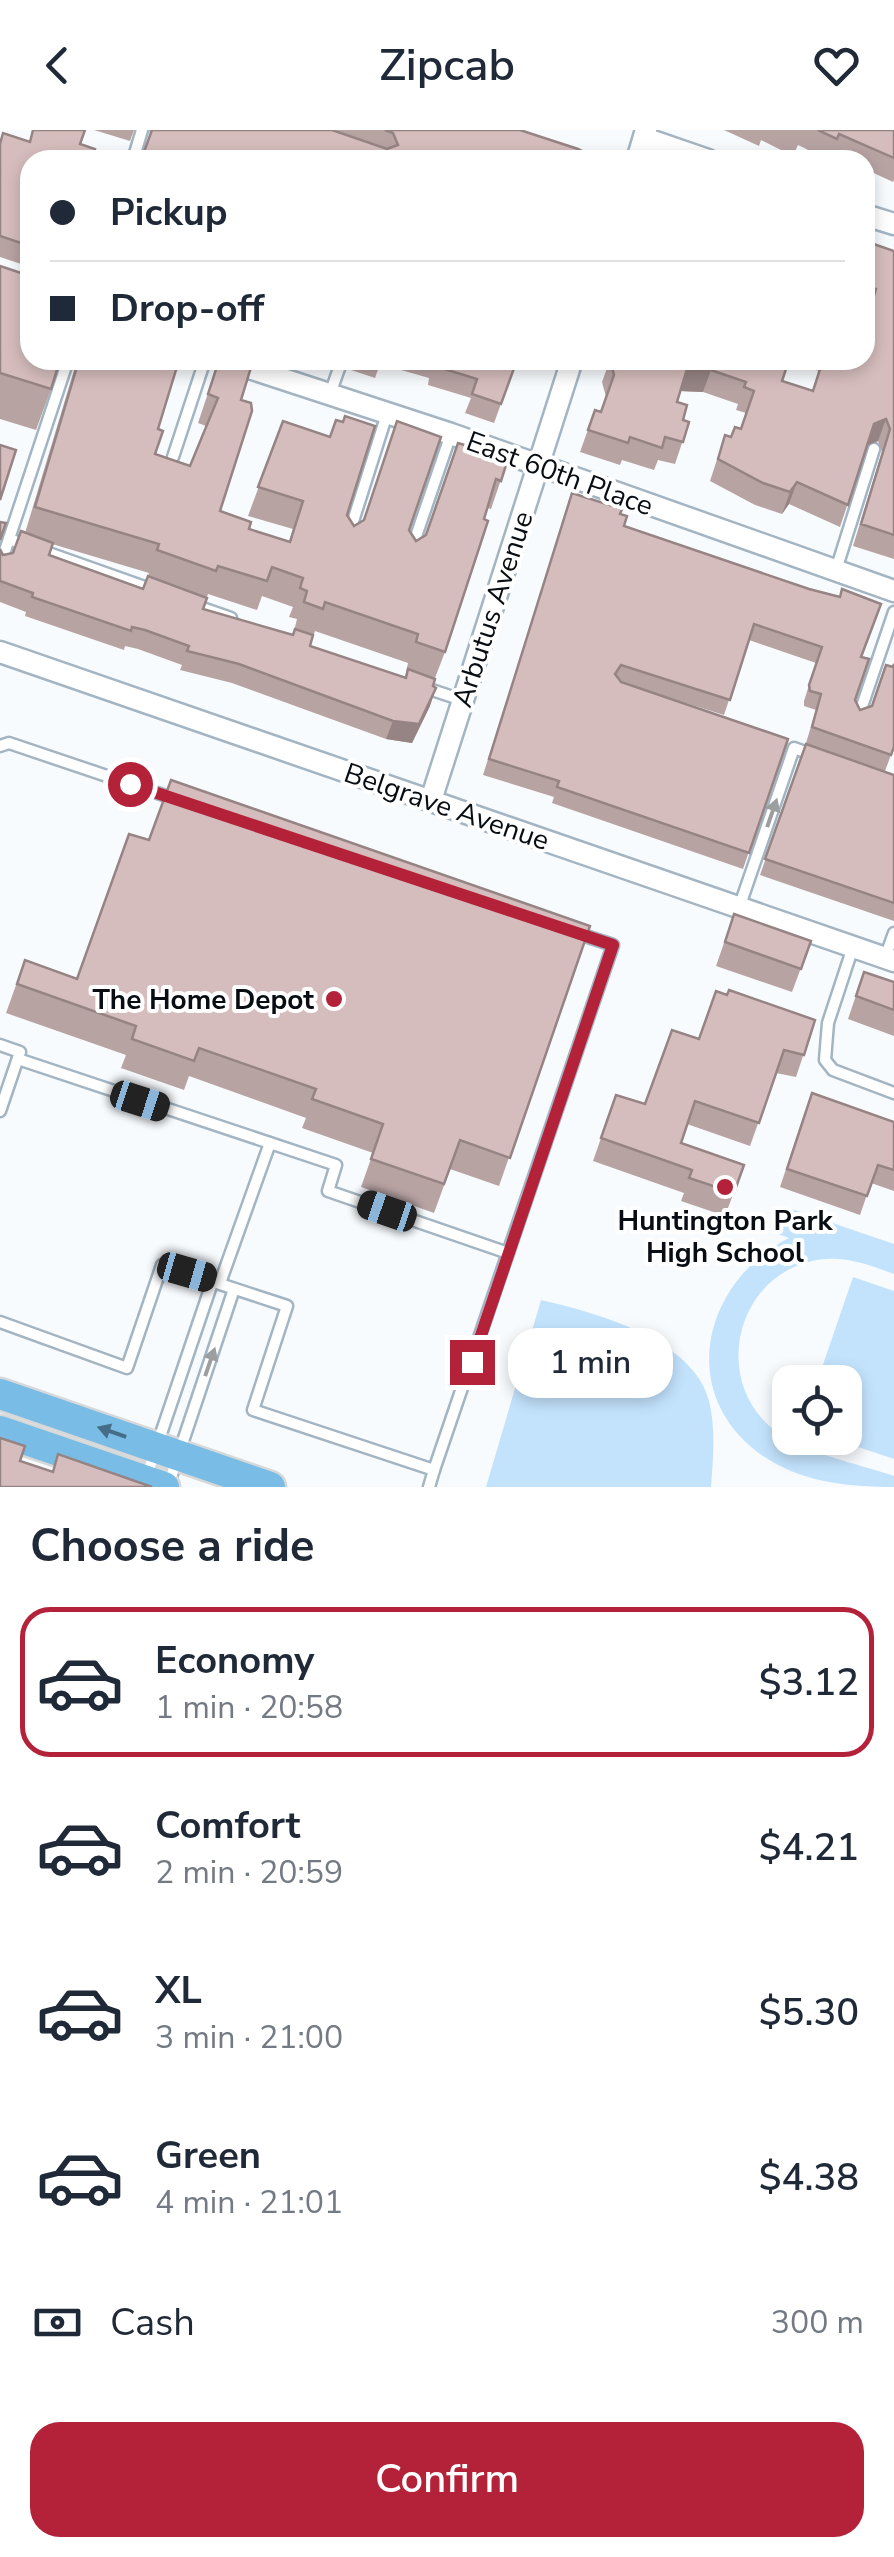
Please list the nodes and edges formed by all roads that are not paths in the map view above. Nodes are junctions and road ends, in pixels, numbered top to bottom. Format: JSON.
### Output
{"nodes":[{"id":1,"x":645,"y":134,"type":"edge"},
{"id":2,"x":684,"y":150,"type":"edge"},
{"id":3,"x":65,"y":370,"type":"edge"},
{"id":4,"x":202,"y":370,"type":"edge"},
{"id":5,"x":266,"y":370,"type":"edge"},
{"id":6,"x":338,"y":370,"type":"edge"},
{"id":7,"x":569,"y":370,"type":"edge"},
{"id":8,"x":330,"y":394,"type":"junction"},
{"id":9,"x":387,"y":414,"type":"junction"},
{"id":10,"x":451,"y":434,"type":"junction"},
{"id":11,"x":874,"y":449,"type":"edge"},
{"id":12,"x":172,"y":457,"type":"edge"},
{"id":13,"x":538,"y":466,"type":"junction"},
{"id":14,"x":9,"y":539,"type":"junction"},
{"id":15,"x":345,"y":546,"type":"edge"},
{"id":16,"x":408,"y":561,"type":"edge"},
{"id":17,"x":0,"y":566,"type":"edge"},
{"id":18,"x":836,"y":571,"type":"junction"},
{"id":19,"x":894,"y":595,"type":"edge"},
{"id":20,"x":245,"y":623,"type":"edge"},
{"id":21,"x":0,"y":652,"type":"edge"},
{"id":22,"x":408,"y":681,"type":"edge"},
{"id":23,"x":463,"y":701,"type":"junction"},
{"id":24,"x":858,"y":718,"type":"edge"},
{"id":25,"x":776,"y":742,"type":"edge"},
{"id":26,"x":0,"y":746,"type":"edge"},
{"id":27,"x":794,"y":748,"type":"junction"},
{"id":28,"x":827,"y":760,"type":"edge"},
{"id":29,"x":431,"y":800,"type":"junction"},
{"id":30,"x":186,"y":802,"type":"edge"},
{"id":31,"x":740,"y":905,"type":"junction"},
{"id":32,"x":557,"y":927,"type":"edge"},
{"id":33,"x":894,"y":932,"type":"edge"},
{"id":34,"x":853,"y":946,"type":"junction"},
{"id":35,"x":890,"y":959,"type":"edge"},
{"id":36,"x":0,"y":1045,"type":"edge"},
{"id":37,"x":18,"y":1059,"type":"junction"},
{"id":38,"x":894,"y":1093,"type":"edge"},
{"id":39,"x":0,"y":1111,"type":"edge"},
{"id":40,"x":270,"y":1143,"type":"junction"},
{"id":41,"x":508,"y":1253,"type":"junction"},
{"id":42,"x":217,"y":1282,"type":"junction"},
{"id":43,"x":234,"y":1289,"type":"junction"},
{"id":44,"x":0,"y":1322,"type":"edge"},
{"id":45,"x":0,"y":1394,"type":"edge"},
{"id":46,"x":0,"y":1431,"type":"edge"},
{"id":47,"x":167,"y":1451,"type":"junction"},
{"id":48,"x":434,"y":1470,"type":"junction"},
{"id":49,"x":159,"y":1485,"type":"edge"},
{"id":50,"x":270,"y":1487,"type":"edge"},
{"id":51,"x":429,"y":1487,"type":"edge"}],
"edges":[{"from":1,"to":2,"type":"street"},
{"from":3,"to":14,"type":"lane"},
{"from":4,"to":12,"type":"lane"},
{"from":5,"to":8,"type":"street","name":"East 60th Place"},
{"from":6,"to":8,"type":"lane"},
{"from":7,"to":13,"type":"street","name":"Arbutus Avenue"},
{"from":8,"to":9,"type":"street","name":"East 60th Place"},
{"from":9,"to":10,"type":"street","name":"East 60th Place"},
{"from":9,"to":15,"type":"lane"},
{"from":10,"to":13,"type":"street","name":"East 60th Place"},
{"from":10,"to":16,"type":"lane"},
{"from":11,"to":18,"type":"lane"},
{"from":13,"to":18,"type":"street","name":"East 60th Place"},
{"from":13,"to":23,"type":"street","name":"Arbutus Avenue"},
{"from":14,"to":17,"type":"lane"},
{"from":14,"to":20,"type":"lane"},
{"from":18,"to":19,"type":"street","name":"East 60th Place"},
{"from":19,"to":24,"type":"lane"},
{"from":21,"to":29,"type":"street","name":"Belgrave Avenue"},
{"from":22,"to":23,"type":"lane"},
{"from":23,"to":29,"type":"street","name":"Arbutus Avenue"},
{"from":25,"to":27,"type":"lane"},
{"from":26,"to":30,"type":"lane"},
{"from":27,"to":28,"type":"lane"},
{"from":31,"to":27,"type":"lane","one_way":true},
{"from":29,"to":31,"type":"street","name":"Belgrave Avenue"},
{"from":31,"to":34,"type":"street","name":"Belgrave Avenue"},
{"from":32,"to":41,"type":"lane"},
{"from":33,"to":35,"type":"lane"},
{"from":34,"to":35,"type":"street","name":"Belgrave Avenue"},
{"from":34,"to":38,"type":"lane"},
{"from":36,"to":37,"type":"lane"},
{"from":37,"to":39,"type":"lane"},
{"from":37,"to":40,"type":"lane"},
{"from":40,"to":41,"type":"lane"},
{"from":40,"to":42,"type":"lane"},
{"from":41,"to":48,"type":"lane"},
{"from":42,"to":43,"type":"lane"},
{"from":42,"to":44,"type":"lane"},
{"from":42,"to":47,"type":"lane"},
{"from":47,"to":43,"type":"lane","one_way":true},
{"from":43,"to":48,"type":"lane"},
{"from":47,"to":45,"type":"main road","one_way":true},
{"from":46,"to":49,"type":"main road"},
{"from":47,"to":49,"type":"lane"},
{"from":47,"to":49,"type":"lane"},
{"from":47,"to":50,"type":"main road"},
{"from":48,"to":51,"type":"lane"}]}
